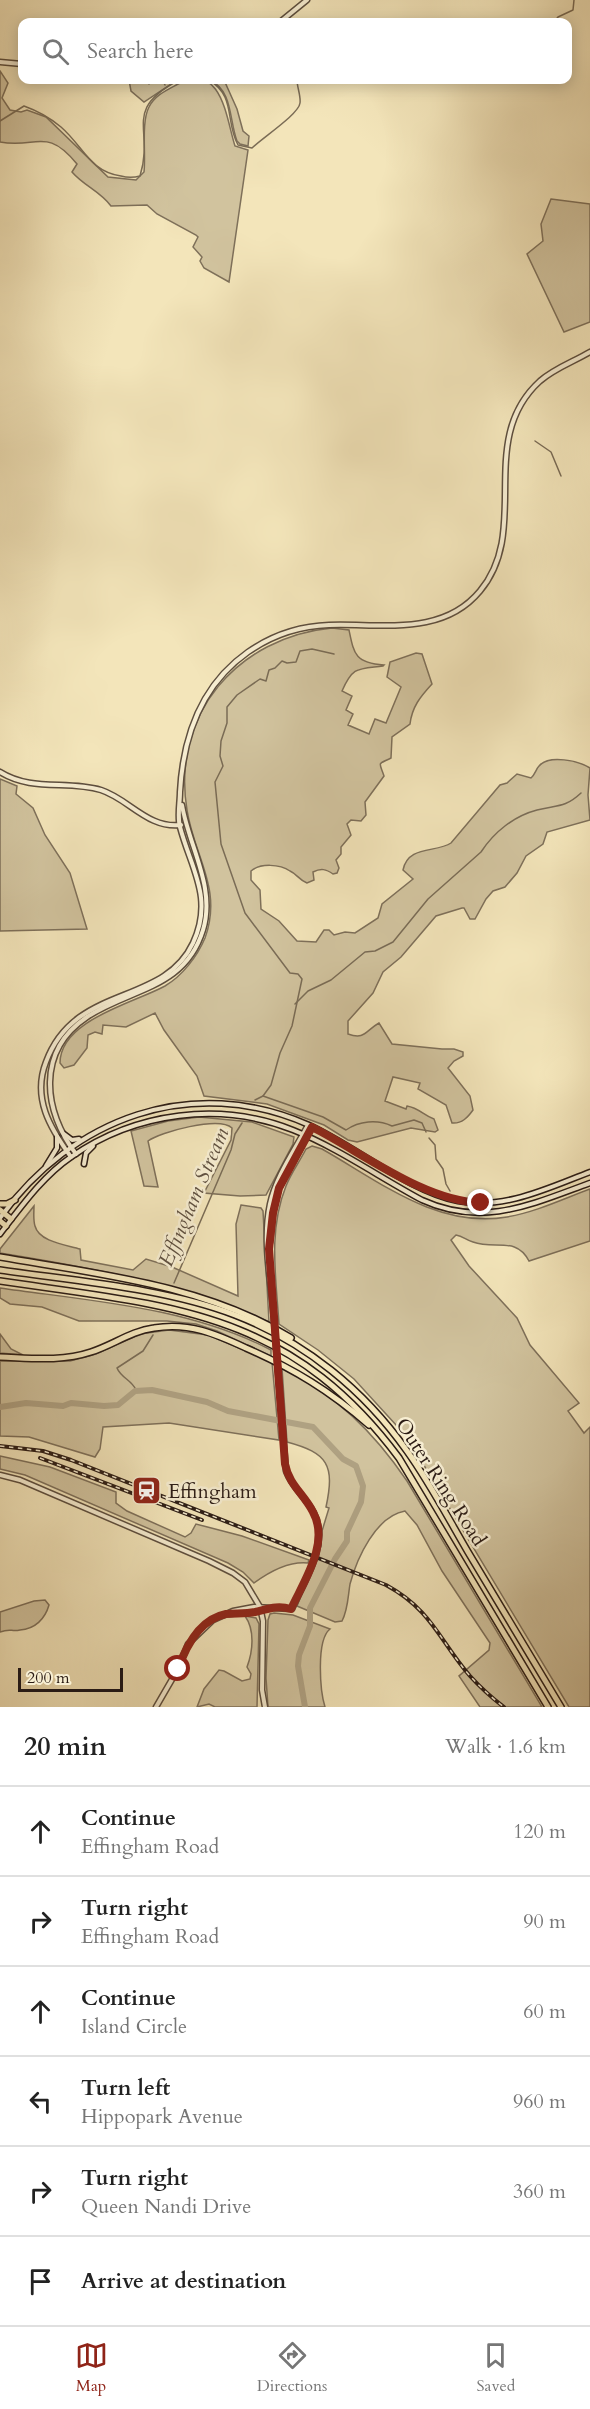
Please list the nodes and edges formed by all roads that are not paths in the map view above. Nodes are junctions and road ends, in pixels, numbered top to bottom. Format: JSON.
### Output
{"nodes":[{"id":1,"x":307,"y":0,"type":"edge"},
{"id":2,"x":285,"y":18,"type":"edge"},
{"id":3,"x":0,"y":62,"type":"edge"},
{"id":4,"x":18,"y":64,"type":"edge"},
{"id":5,"x":590,"y":352,"type":"edge"},
{"id":6,"x":0,"y":772,"type":"edge"},
{"id":7,"x":182,"y":824,"type":"junction"},
{"id":8,"x":310,"y":1126,"type":"junction"},
{"id":9,"x":64,"y":1134,"type":"junction"},
{"id":10,"x":305,"y":1135,"type":"junction"},
{"id":11,"x":57,"y":1137,"type":"junction"},
{"id":12,"x":82,"y":1139,"type":"junction"},
{"id":13,"x":98,"y":1141,"type":"junction"},
{"id":14,"x":71,"y":1147,"type":"junction"},
{"id":15,"x":67,"y":1151,"type":"junction"},
{"id":16,"x":76,"y":1154,"type":"junction"},
{"id":17,"x":71,"y":1157,"type":"junction"},
{"id":18,"x":84,"y":1164,"type":"dead end"},
{"id":19,"x":46,"y":1166,"type":"junction"},
{"id":20,"x":590,"y":1172,"type":"edge"},
{"id":21,"x":590,"y":1183,"type":"edge"},
{"id":22,"x":15,"y":1200,"type":"junction"},
{"id":23,"x":0,"y":1204,"type":"edge"},
{"id":24,"x":1,"y":1216,"type":"edge"},
{"id":25,"x":11,"y":1219,"type":"junction"},
{"id":26,"x":6,"y":1226,"type":"junction"},
{"id":27,"x":0,"y":1234,"type":"edge"},
{"id":28,"x":0,"y":1257,"type":"edge"},
{"id":29,"x":0,"y":1270,"type":"edge"},
{"id":30,"x":0,"y":1281,"type":"edge"},
{"id":31,"x":0,"y":1357,"type":"edge"},
{"id":32,"x":351,"y":1386,"type":"junction"},
{"id":33,"x":384,"y":1438,"type":"junction"},
{"id":34,"x":0,"y":1475,"type":"edge"},
{"id":35,"x":254,"y":1595,"type":"junction"},
{"id":36,"x":268,"y":1607,"type":"junction"},
{"id":37,"x":247,"y":1608,"type":"junction"},
{"id":38,"x":260,"y":1608,"type":"junction"},
{"id":39,"x":226,"y":1614,"type":"junction"},
{"id":40,"x":263,"y":1621,"type":"junction"},
{"id":41,"x":156,"y":1707,"type":"edge"},
{"id":42,"x":265,"y":1707,"type":"edge"},
{"id":43,"x":548,"y":1707,"type":"edge"},
{"id":44,"x":561,"y":1707,"type":"edge"}],
"edges":[{"from":1,"to":2,"type":"street"},
{"from":3,"to":4,"type":"street"},
{"from":5,"to":7,"type":"street"},
{"from":6,"to":7,"type":"street"},
{"from":7,"to":9,"type":"street"},
{"from":7,"to":11,"type":"street"},
{"from":8,"to":10,"type":"street"},
{"from":8,"to":12,"type":"street"},
{"from":8,"to":20,"type":"street"},
{"from":9,"to":12,"type":"street"},
{"from":9,"to":14,"type":"street"},
{"from":10,"to":13,"type":"street"},
{"from":10,"to":21,"type":"street"},
{"from":10,"to":36,"type":"street","bridge":true},
{"from":11,"to":15,"type":"street"},
{"from":11,"to":19,"type":"street"},
{"from":12,"to":14,"type":"street"},
{"from":13,"to":16,"type":"street"},
{"from":13,"to":18,"type":"street"},
{"from":14,"to":15,"type":"street"},
{"from":14,"to":16,"type":"street"},
{"from":15,"to":17,"type":"street"},
{"from":15,"to":19,"type":"street"},
{"from":16,"to":17,"type":"street"},
{"from":17,"to":25,"type":"street"},
{"from":19,"to":22,"type":"street"},
{"from":22,"to":23,"type":"highway"},
{"from":22,"to":24,"type":"street"},
{"from":24,"to":25,"type":"highway"},
{"from":24,"to":26,"type":"highway"},
{"from":25,"to":26,"type":"street"},
{"from":26,"to":27,"type":"street"},
{"from":28,"to":32,"type":"highway"},
{"from":29,"to":32,"type":"highway","name":"Outer Ring Road"},
{"from":30,"to":33,"type":"highway","name":"Outer Ring Road"},
{"from":31,"to":33,"type":"highway"},
{"from":32,"to":44,"type":"highway","name":"Outer Ring Road"},
{"from":33,"to":43,"type":"highway","name":"Outer Ring Road"},
{"from":34,"to":35,"type":"street"},
{"from":35,"to":37,"type":"street"},
{"from":35,"to":38,"type":"street"},
{"from":36,"to":38,"type":"street"},
{"from":36,"to":40,"type":"street"},
{"from":37,"to":38,"type":"street"},
{"from":37,"to":39,"type":"street"},
{"from":38,"to":39,"type":"street"},
{"from":38,"to":40,"type":"street"},
{"from":39,"to":41,"type":"street"},
{"from":40,"to":42,"type":"street"}]}
